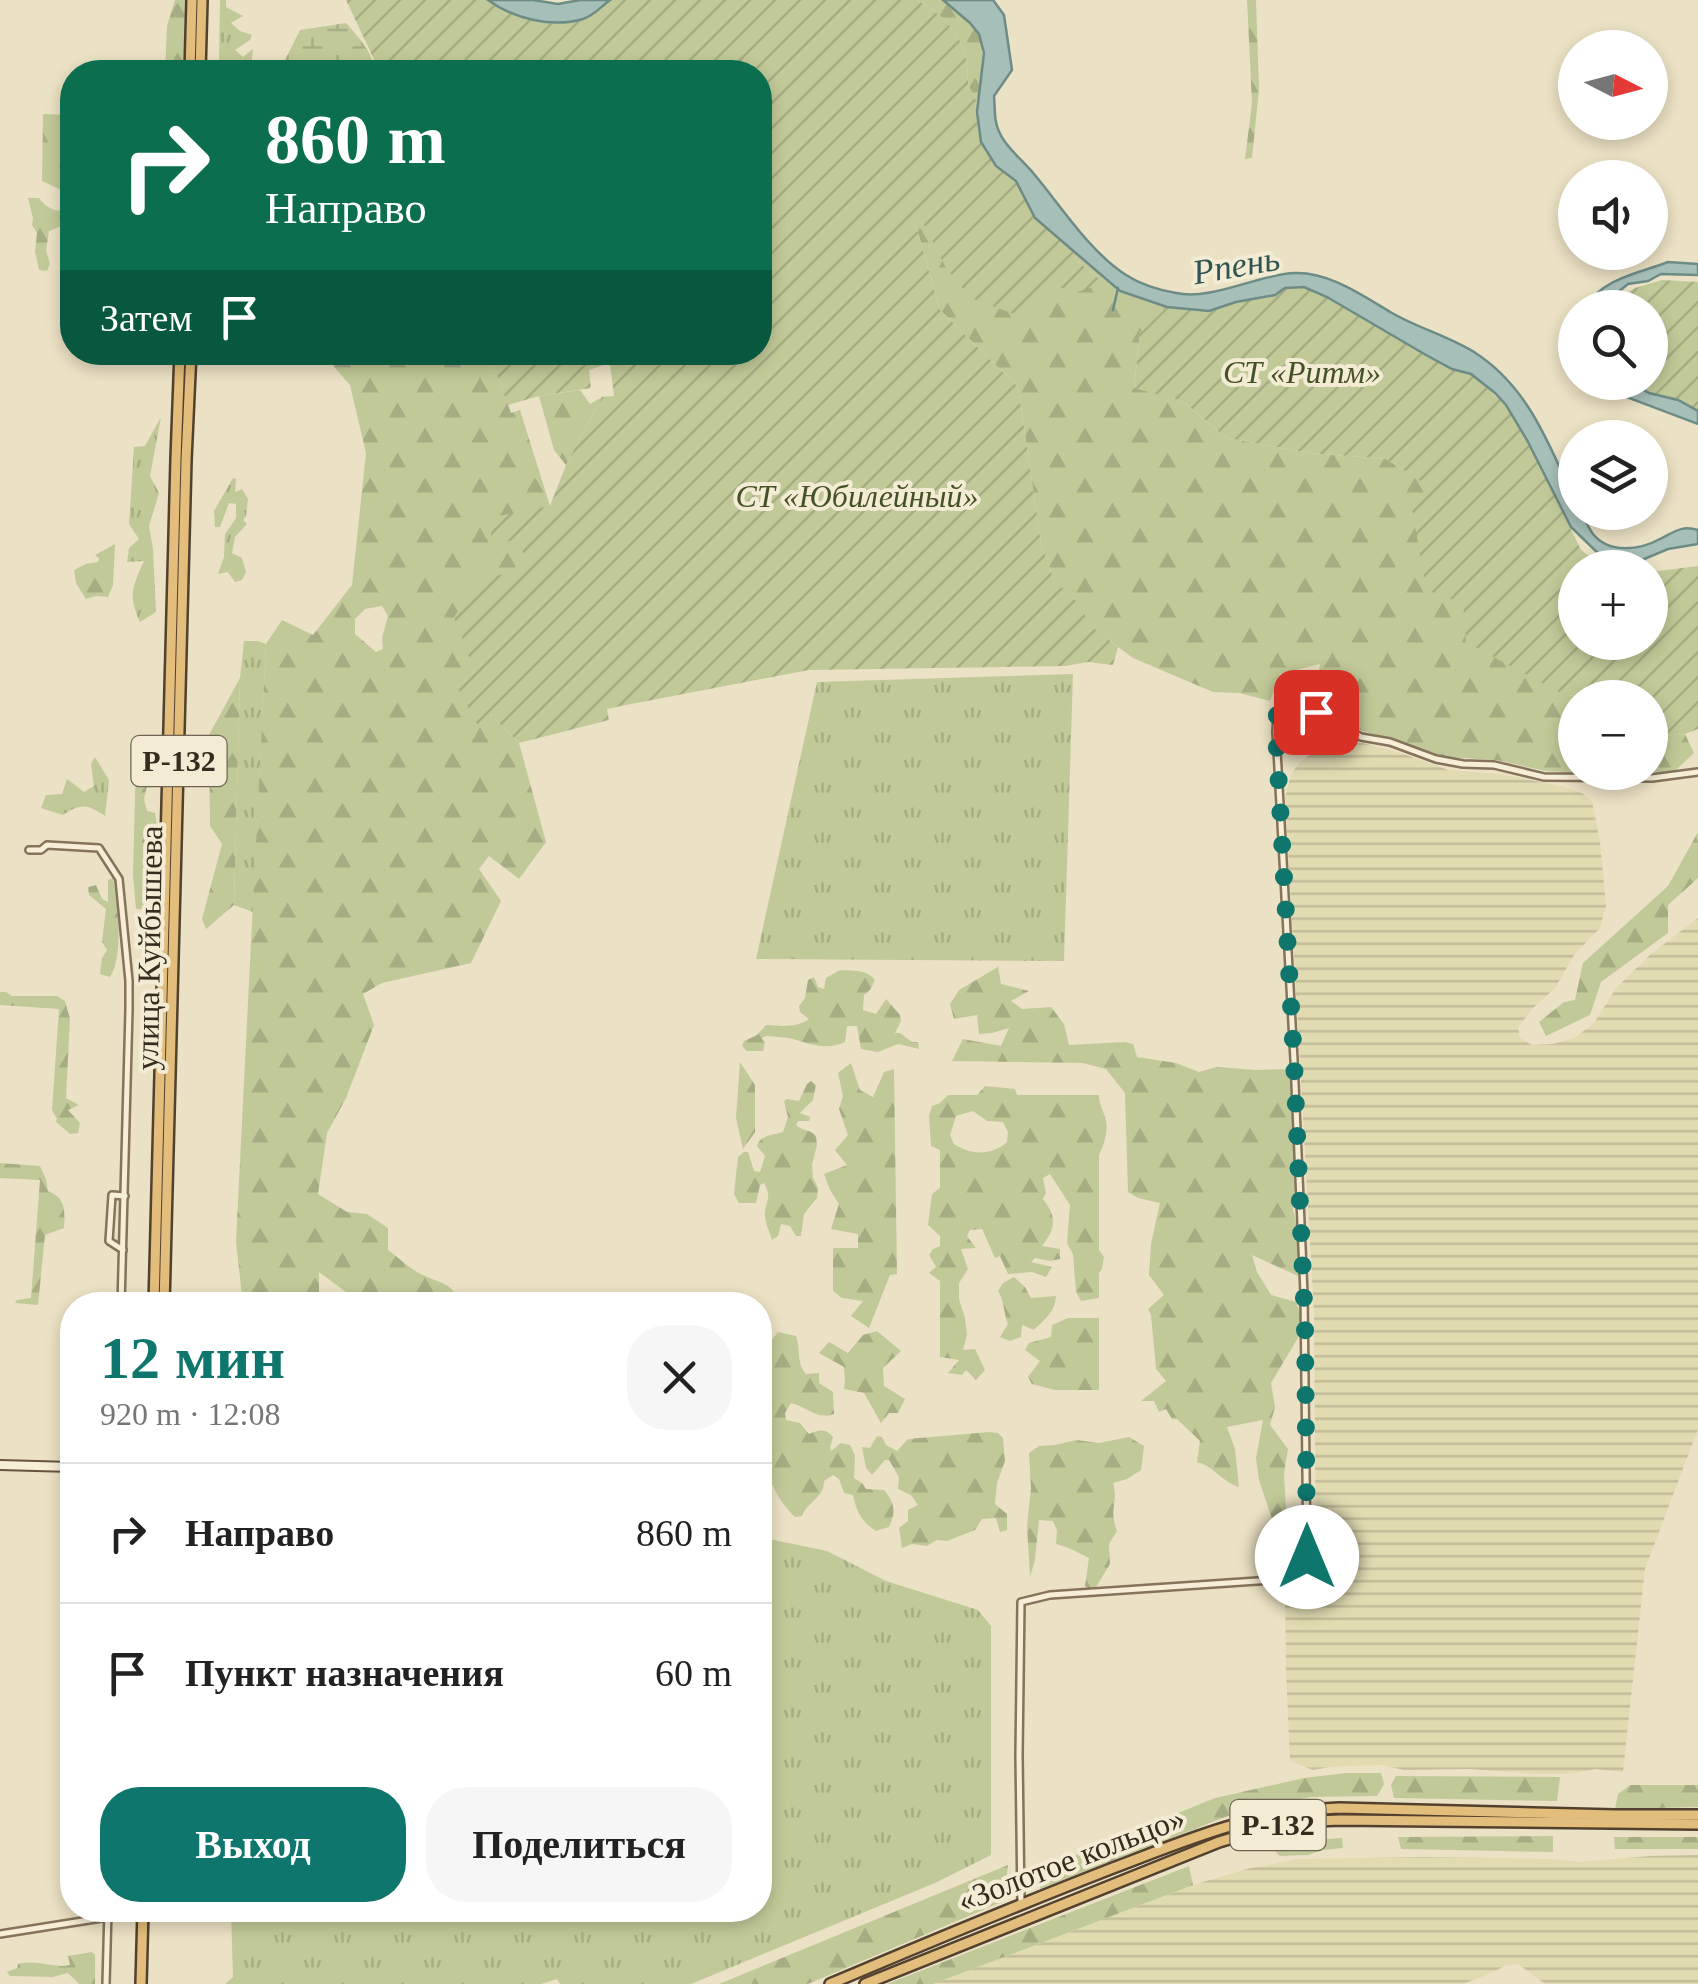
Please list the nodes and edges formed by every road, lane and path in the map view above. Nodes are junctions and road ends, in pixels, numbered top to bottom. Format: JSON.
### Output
{"nodes":[{"id":1,"x":192,"y":0,"type":"edge"},
{"id":2,"x":202,"y":0,"type":"edge"},
{"id":3,"x":190,"y":60,"type":"edge"},
{"id":4,"x":200,"y":60,"type":"edge"},
{"id":5,"x":180,"y":365,"type":"edge"},
{"id":6,"x":191,"y":365,"type":"edge"},
{"id":7,"x":1698,"y":772,"type":"edge"},
{"id":8,"x":29,"y":850,"type":"dead end"},
{"id":9,"x":126,"y":1196,"type":"junction"},
{"id":10,"x":123,"y":1250,"type":"junction"},
{"id":11,"x":121,"y":1292,"type":"edge"},
{"id":12,"x":154,"y":1292,"type":"edge"},
{"id":13,"x":164,"y":1292,"type":"edge"},
{"id":14,"x":0,"y":1465,"type":"edge"},
{"id":15,"x":60,"y":1468,"type":"edge"},
{"id":16,"x":1698,"y":1815,"type":"edge"},
{"id":17,"x":1698,"y":1824,"type":"edge"},
{"id":18,"x":1021,"y":1903,"type":"junction"},
{"id":19,"x":72,"y":1922,"type":"edge"},
{"id":20,"x":108,"y":1922,"type":"edge"},
{"id":21,"x":143,"y":1922,"type":"edge"},
{"id":22,"x":0,"y":1934,"type":"edge"},
{"id":23,"x":106,"y":1984,"type":"edge"},
{"id":24,"x":142,"y":1984,"type":"edge"},
{"id":25,"x":830,"y":1984,"type":"edge"},
{"id":26,"x":864,"y":1984,"type":"edge"}],
"edges":[{"from":1,"to":3,"type":"highway"},
{"from":2,"to":4,"type":"highway"},
{"from":5,"to":12,"type":"highway","name":"улица Куйбышева","number":"Р-132"},
{"from":6,"to":13,"type":"highway","name":"улица Куйбышева","number":"Р-132"},
{"from":7,"to":18,"type":"street"},
{"from":8,"to":9,"type":"street"},
{"from":9,"to":10,"type":"street"},
{"from":9,"to":10,"type":"street"},
{"from":10,"to":11,"type":"street"},
{"from":14,"to":15,"type":"main road"},
{"from":16,"to":18,"type":"highway","name":"«Золотое кольцо»","number":"Р-132"},
{"from":17,"to":26,"type":"highway","name":"«Золотое кольцо»","number":"Р-132"},
{"from":18,"to":25,"type":"highway","name":"«Золотое кольцо»","number":"Р-132"},
{"from":19,"to":22,"type":"street"},
{"from":20,"to":23,"type":"street"},
{"from":21,"to":24,"type":"highway"}]}
